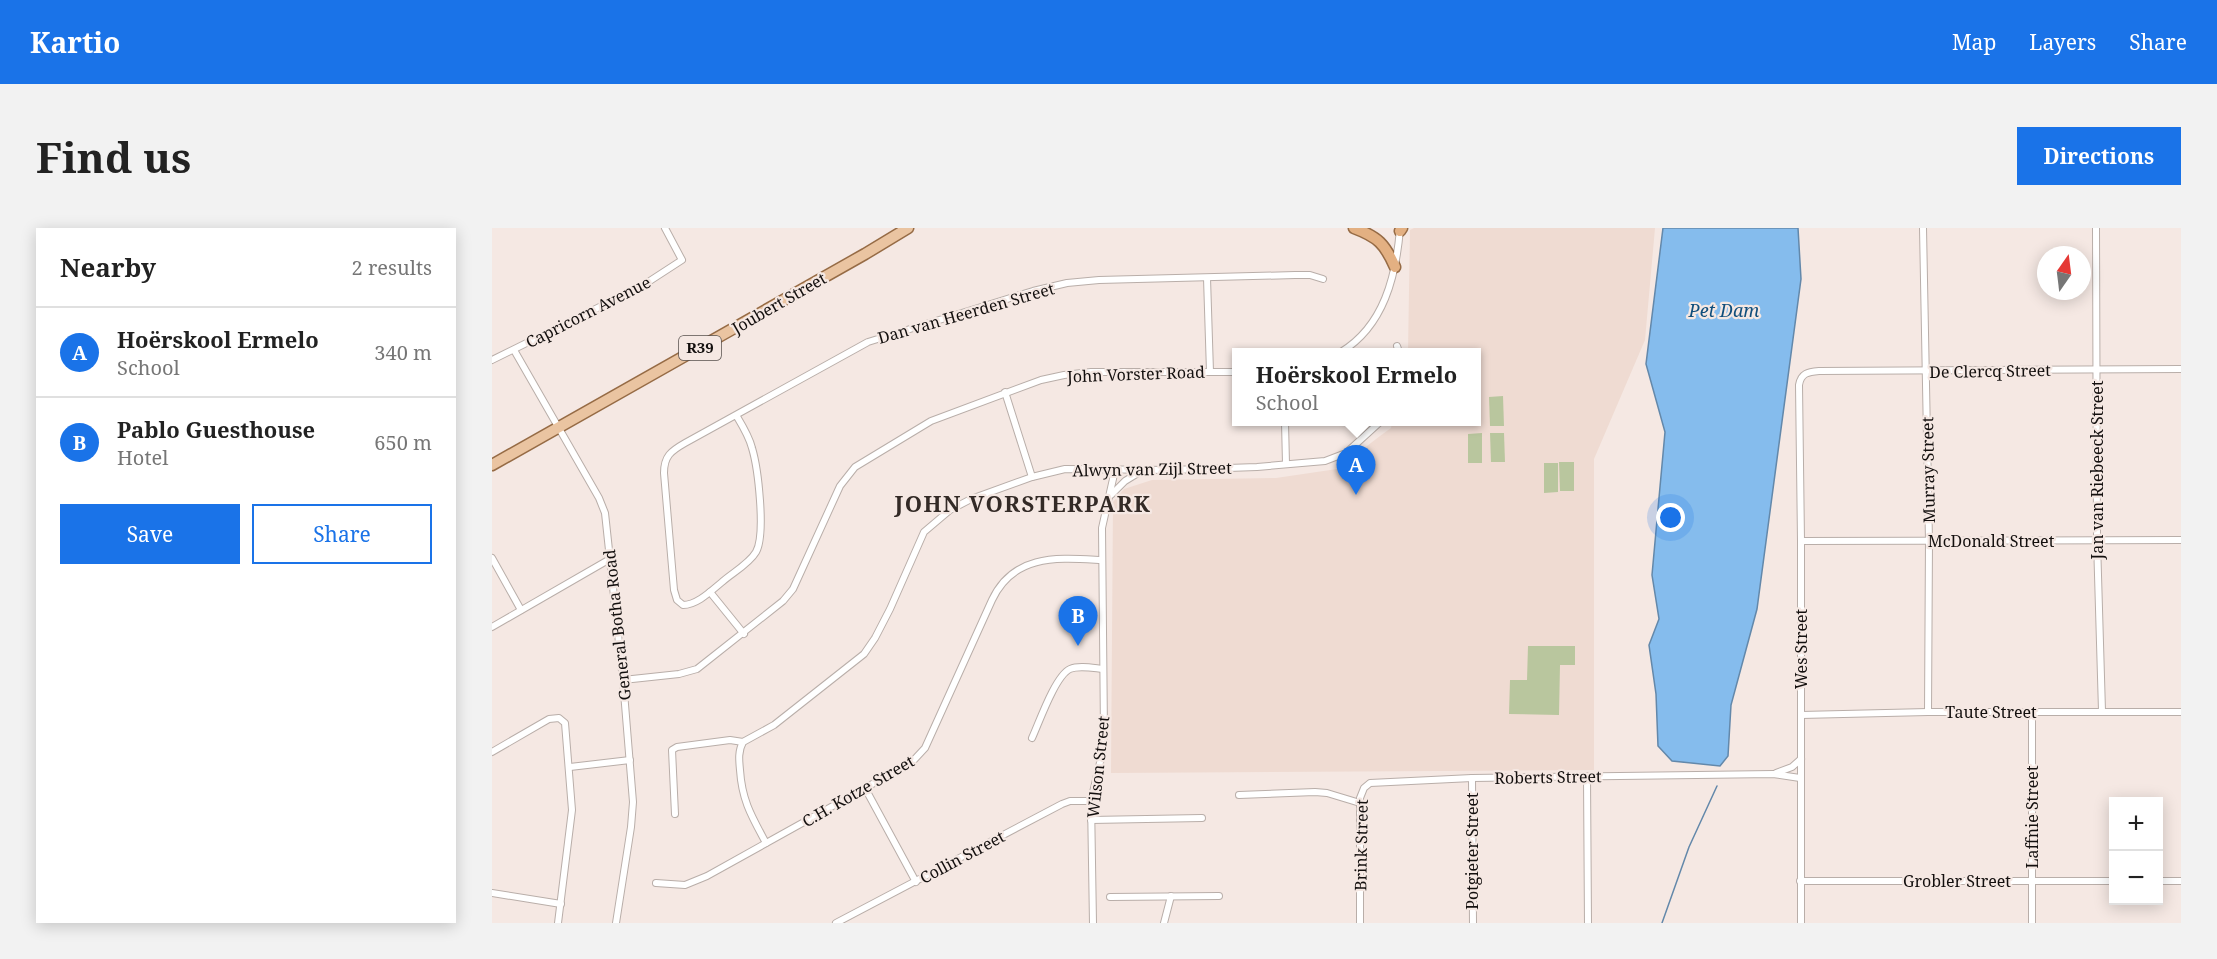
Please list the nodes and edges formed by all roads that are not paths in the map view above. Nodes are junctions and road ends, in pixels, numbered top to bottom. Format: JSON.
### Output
{"nodes":[{"id":1,"x":665,"y":228,"type":"edge"},
{"id":2,"x":908,"y":228,"type":"edge"},
{"id":3,"x":1356,"y":228,"type":"edge"},
{"id":4,"x":1923,"y":228,"type":"edge"},
{"id":5,"x":2096,"y":228,"type":"edge"},
{"id":6,"x":1401,"y":229,"type":"edge"},
{"id":7,"x":1395,"y":267,"type":"junction"},
{"id":8,"x":1207,"y":278,"type":"junction"},
{"id":9,"x":1323,"y":279,"type":"dead end"},
{"id":10,"x":1346,"y":348,"type":"edge"},
{"id":11,"x":514,"y":350,"type":"junction"},
{"id":12,"x":492,"y":360,"type":"edge"},
{"id":13,"x":2181,"y":369,"type":"edge"},
{"id":14,"x":2096,"y":370,"type":"junction"},
{"id":15,"x":1927,"y":371,"type":"junction"},
{"id":16,"x":1210,"y":372,"type":"junction"},
{"id":17,"x":1232,"y":372,"type":"edge"},
{"id":18,"x":1802,"y":376,"type":"joint"},
{"id":19,"x":1005,"y":392,"type":"junction"},
{"id":20,"x":736,"y":415,"type":"junction"},
{"id":21,"x":1285,"y":426,"type":"edge"},
{"id":22,"x":1376,"y":426,"type":"edge"},
{"id":23,"x":558,"y":429,"type":"junction"},
{"id":24,"x":1286,"y":464,"type":"junction"},
{"id":25,"x":492,"y":465,"type":"edge"},
{"id":26,"x":1115,"y":470,"type":"junction"},
{"id":27,"x":1144,"y":470,"type":"junction"},
{"id":28,"x":1032,"y":477,"type":"junction"},
{"id":29,"x":1110,"y":496,"type":"junction"},
{"id":30,"x":2181,"y":540,"type":"edge"},
{"id":31,"x":1802,"y":541,"type":"junction"},
{"id":32,"x":1929,"y":541,"type":"junction"},
{"id":33,"x":2097,"y":541,"type":"junction"},
{"id":34,"x":492,"y":558,"type":"edge"},
{"id":35,"x":610,"y":559,"type":"junction"},
{"id":36,"x":1102,"y":560,"type":"junction"},
{"id":37,"x":710,"y":592,"type":"junction"},
{"id":38,"x":521,"y":610,"type":"junction"},
{"id":39,"x":492,"y":627,"type":"edge"},
{"id":40,"x":744,"y":634,"type":"junction"},
{"id":41,"x":1103,"y":669,"type":"junction"},
{"id":42,"x":623,"y":680,"type":"junction"},
{"id":43,"x":2102,"y":711,"type":"junction"},
{"id":44,"x":1928,"y":712,"type":"junction"},
{"id":45,"x":2032,"y":712,"type":"junction"},
{"id":46,"x":2181,"y":712,"type":"edge"},
{"id":47,"x":1801,"y":715,"type":"junction"},
{"id":48,"x":1032,"y":738,"type":"dead end"},
{"id":49,"x":743,"y":742,"type":"junction"},
{"id":50,"x":492,"y":752,"type":"edge"},
{"id":51,"x":1801,"y":759,"type":"junction"},
{"id":52,"x":630,"y":760,"type":"junction"},
{"id":53,"x":570,"y":767,"type":"junction"},
{"id":54,"x":1773,"y":774,"type":"junction"},
{"id":55,"x":1587,"y":777,"type":"junction"},
{"id":56,"x":1472,"y":778,"type":"junction"},
{"id":57,"x":1800,"y":778,"type":"junction"},
{"id":58,"x":1383,"y":782,"type":"joint"},
{"id":59,"x":865,"y":788,"type":"junction"},
{"id":60,"x":1239,"y":795,"type":"dead end"},
{"id":61,"x":1091,"y":801,"type":"junction"},
{"id":62,"x":1360,"y":803,"type":"junction"},
{"id":63,"x":675,"y":814,"type":"dead end"},
{"id":64,"x":1202,"y":818,"type":"dead end"},
{"id":65,"x":1091,"y":820,"type":"junction"},
{"id":66,"x":766,"y":843,"type":"junction"},
{"id":67,"x":1800,"y":881,"type":"junction"},
{"id":68,"x":2031,"y":881,"type":"junction"},
{"id":69,"x":2109,"y":881,"type":"edge"},
{"id":70,"x":2163,"y":881,"type":"edge"},
{"id":71,"x":2181,"y":881,"type":"edge"},
{"id":72,"x":916,"y":882,"type":"junction"},
{"id":73,"x":656,"y":883,"type":"dead end"},
{"id":74,"x":492,"y":893,"type":"edge"},
{"id":75,"x":1171,"y":896,"type":"junction"},
{"id":76,"x":1219,"y":896,"type":"dead end"},
{"id":77,"x":1110,"y":897,"type":"dead end"},
{"id":78,"x":561,"y":904,"type":"junction"},
{"id":79,"x":558,"y":923,"type":"edge"},
{"id":80,"x":616,"y":923,"type":"edge"},
{"id":81,"x":836,"y":923,"type":"edge"},
{"id":82,"x":1093,"y":923,"type":"edge"},
{"id":83,"x":1164,"y":923,"type":"edge"},
{"id":84,"x":1360,"y":923,"type":"edge"},
{"id":85,"x":1473,"y":923,"type":"edge"},
{"id":86,"x":1588,"y":923,"type":"edge"},
{"id":87,"x":1800,"y":923,"type":"edge"},
{"id":88,"x":2032,"y":923,"type":"edge"}],
"edges":[{"from":1,"to":11,"type":"street","name":"Capricorn Avenue"},
{"from":2,"to":23,"type":"main road","name":"Joubert Street","number":"R39"},
{"from":3,"to":7,"type":"highway"},
{"from":4,"to":15,"type":"street","name":"Murray Street"},
{"from":5,"to":14,"type":"street","name":"Jan van Riebeeck Street"},
{"from":6,"to":7,"type":"street"},
{"from":7,"to":10,"type":"street"},
{"from":8,"to":9,"type":"street","name":"Dan van Heerden Street"},
{"from":8,"to":16,"type":"street"},
{"from":8,"to":20,"type":"street","name":"Dan van Heerden Street"},
{"from":11,"to":12,"type":"street","name":"Capricorn Avenue"},
{"from":11,"to":23,"type":"street","name":"General Botha Road"},
{"from":13,"to":14,"type":"street","name":"De Clercq Street"},
{"from":14,"to":15,"type":"street","name":"De Clercq Street"},
{"from":14,"to":33,"type":"street","name":"Jan van Riebeeck Street"},
{"from":15,"to":18,"type":"street","name":"De Clercq Street"},
{"from":15,"to":32,"type":"street","name":"Murray Street"},
{"from":16,"to":17,"type":"street","name":"John Vorster Road"},
{"from":16,"to":19,"type":"street","name":"John Vorster Road"},
{"from":18,"to":31,"type":"street","name":"Wes Street"},
{"from":19,"to":28,"type":"street"},
{"from":19,"to":40,"type":"street","name":"John Vorster Road"},
{"from":20,"to":37,"type":"street","name":"Dan van Heerden Street"},
{"from":20,"to":37,"type":"street","name":"Dan van Heerden Street"},
{"from":21,"to":24,"type":"street"},
{"from":22,"to":24,"type":"street","name":"Alwyn van Zijl Street"},
{"from":23,"to":25,"type":"main road","name":"Joubert Street","number":"R39"},
{"from":23,"to":35,"type":"street","name":"General Botha Road"},
{"from":24,"to":27,"type":"street","name":"Alwyn van Zijl Street"},
{"from":26,"to":27,"type":"street","name":"Alwyn van Zijl Street"},
{"from":26,"to":28,"type":"street","name":"Alwyn van Zijl Street"},
{"from":26,"to":29,"type":"street","name":"Wilson Street"},
{"from":27,"to":29,"type":"street"},
{"from":28,"to":49,"type":"street","name":"Alwyn van Zijl Street"},
{"from":29,"to":36,"type":"street","name":"Wilson Street"},
{"from":30,"to":33,"type":"street","name":"McDonald Street"},
{"from":31,"to":32,"type":"street","name":"McDonald Street"},
{"from":31,"to":47,"type":"street","name":"Wes Street"},
{"from":32,"to":33,"type":"street","name":"McDonald Street"},
{"from":32,"to":44,"type":"street","name":"Murray Street"},
{"from":33,"to":43,"type":"street","name":"Jan van Riebeeck Street"},
{"from":34,"to":38,"type":"street"},
{"from":35,"to":38,"type":"street"},
{"from":35,"to":42,"type":"street","name":"General Botha Road"},
{"from":36,"to":41,"type":"street","name":"Wilson Street"},
{"from":36,"to":59,"type":"street","name":"C.H. Kotze Street"},
{"from":37,"to":40,"type":"street"},
{"from":38,"to":39,"type":"street"},
{"from":40,"to":42,"type":"street","name":"John Vorster Road"},
{"from":41,"to":48,"type":"street"},
{"from":41,"to":61,"type":"street","name":"Wilson Street"},
{"from":42,"to":52,"type":"street","name":"General Botha Road"},
{"from":43,"to":45,"type":"street","name":"Taute Street"},
{"from":43,"to":46,"type":"street","name":"Taute Street"},
{"from":44,"to":45,"type":"street","name":"Taute Street"},
{"from":44,"to":47,"type":"street","name":"Taute Street"},
{"from":45,"to":68,"type":"street","name":"Laffnie Street"},
{"from":47,"to":51,"type":"street","name":"Wes Street"},
{"from":49,"to":63,"type":"street"},
{"from":49,"to":66,"type":"street"},
{"from":50,"to":53,"type":"street"},
{"from":51,"to":54,"type":"street"},
{"from":51,"to":57,"type":"street","name":"Wes Street"},
{"from":52,"to":53,"type":"street"},
{"from":52,"to":80,"type":"street","name":"General Botha Road"},
{"from":53,"to":78,"type":"street"},
{"from":54,"to":55,"type":"street","name":"Roberts Street"},
{"from":54,"to":57,"type":"street"},
{"from":55,"to":56,"type":"street","name":"Roberts Street"},
{"from":55,"to":86,"type":"street"},
{"from":56,"to":58,"type":"street","name":"Roberts Street"},
{"from":56,"to":85,"type":"street","name":"Potgieter Street"},
{"from":57,"to":67,"type":"street","name":"Wes Street"},
{"from":58,"to":62,"type":"street","name":"Brink Street"},
{"from":59,"to":66,"type":"street","name":"C.H. Kotze Street"},
{"from":59,"to":72,"type":"street"},
{"from":60,"to":62,"type":"street"},
{"from":61,"to":65,"type":"street","name":"Wilson Street"},
{"from":61,"to":72,"type":"street","name":"Collin Street"},
{"from":62,"to":84,"type":"street","name":"Brink Street"},
{"from":64,"to":65,"type":"street"},
{"from":65,"to":82,"type":"street","name":"Wilson Street"},
{"from":66,"to":73,"type":"street","name":"C.H. Kotze Street"},
{"from":67,"to":68,"type":"street","name":"Grobler Street"},
{"from":67,"to":87,"type":"street","name":"Wes Street"},
{"from":68,"to":69,"type":"street","name":"Grobler Street"},
{"from":68,"to":88,"type":"street","name":"Laffnie Street"},
{"from":70,"to":71,"type":"street"},
{"from":72,"to":81,"type":"street","name":"Collin Street"},
{"from":74,"to":78,"type":"street"},
{"from":75,"to":76,"type":"street"},
{"from":75,"to":77,"type":"street"},
{"from":75,"to":83,"type":"street"},
{"from":78,"to":79,"type":"street"}]}
